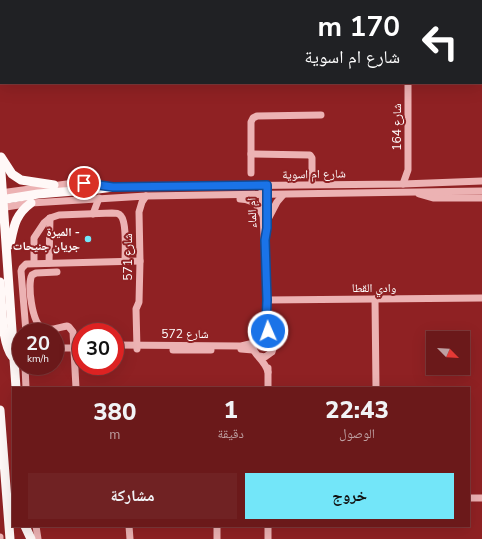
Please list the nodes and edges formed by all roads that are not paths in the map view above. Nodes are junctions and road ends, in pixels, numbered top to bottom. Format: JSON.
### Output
{"nodes":[{"id":1,"x":408,"y":84,"type":"edge"},
{"id":2,"x":321,"y":115,"type":"dead end"},
{"id":3,"x":0,"y":154,"type":"edge"},
{"id":4,"x":251,"y":154,"type":"junction"},
{"id":5,"x":0,"y":158,"type":"edge"},
{"id":6,"x":408,"y":170,"type":"junction"},
{"id":7,"x":251,"y":172,"type":"dead end"},
{"id":8,"x":482,"y":182,"type":"edge"},
{"id":9,"x":314,"y":184,"type":"junction"},
{"id":10,"x":403,"y":184,"type":"junction"},
{"id":11,"x":418,"y":184,"type":"junction"},
{"id":12,"x":54,"y":185,"type":"junction"},
{"id":13,"x":265,"y":185,"type":"junction"},
{"id":14,"x":113,"y":187,"type":"junction"},
{"id":15,"x":482,"y":191,"type":"edge"},
{"id":16,"x":418,"y":193,"type":"junction"},
{"id":17,"x":220,"y":195,"type":"junction"},
{"id":18,"x":265,"y":195,"type":"junction"},
{"id":19,"x":283,"y":195,"type":"junction"},
{"id":20,"x":146,"y":196,"type":"junction"},
{"id":21,"x":130,"y":197,"type":"junction"},
{"id":22,"x":99,"y":198,"type":"junction"},
{"id":23,"x":482,"y":198,"type":"edge"},
{"id":24,"x":1,"y":200,"type":"edge"},
{"id":25,"x":31,"y":202,"type":"junction"},
{"id":26,"x":139,"y":212,"type":"junction"},
{"id":27,"x":93,"y":214,"type":"junction"},
{"id":28,"x":50,"y":218,"type":"junction"},
{"id":29,"x":265,"y":219,"type":"junction"},
{"id":30,"x":7,"y":254,"type":"junction"},
{"id":31,"x":125,"y":261,"type":"junction"},
{"id":32,"x":140,"y":261,"type":"junction"},
{"id":33,"x":34,"y":263,"type":"junction"},
{"id":34,"x":49,"y":263,"type":"junction"},
{"id":35,"x":57,"y":272,"type":"dead end"},
{"id":36,"x":0,"y":282,"type":"edge"},
{"id":37,"x":482,"y":298,"type":"edge"},
{"id":38,"x":374,"y":299,"type":"junction"},
{"id":39,"x":267,"y":300,"type":"junction"},
{"id":40,"x":25,"y":323,"type":"edge"},
{"id":41,"x":266,"y":325,"type":"junction"},
{"id":42,"x":12,"y":329,"type":"edge"},
{"id":43,"x":72,"y":329,"type":"edge"},
{"id":44,"x":260,"y":337,"type":"junction"},
{"id":45,"x":270,"y":340,"type":"junction"},
{"id":46,"x":124,"y":346,"type":"edge"},
{"id":47,"x":253,"y":346,"type":"junction"},
{"id":48,"x":139,"y":347,"type":"junction"},
{"id":49,"x":124,"y":348,"type":"edge"},
{"id":50,"x":270,"y":354,"type":"junction"},
{"id":51,"x":12,"y":356,"type":"edge"},
{"id":52,"x":259,"y":356,"type":"junction"},
{"id":53,"x":268,"y":372,"type":"junction"},
{"id":54,"x":15,"y":375,"type":"edge"},
{"id":55,"x":25,"y":375,"type":"edge"},
{"id":56,"x":76,"y":375,"type":"edge"},
{"id":57,"x":16,"y":387,"type":"edge"},
{"id":58,"x":26,"y":387,"type":"edge"},
{"id":59,"x":76,"y":387,"type":"edge"},
{"id":60,"x":268,"y":387,"type":"edge"},
{"id":61,"x":376,"y":387,"type":"edge"},
{"id":62,"x":0,"y":410,"type":"edge"},
{"id":63,"x":0,"y":452,"type":"edge"},
{"id":64,"x":4,"y":462,"type":"junction"},
{"id":65,"x":470,"y":498,"type":"edge"},
{"id":66,"x":482,"y":498,"type":"edge"},
{"id":67,"x":25,"y":527,"type":"edge"},
{"id":68,"x":25,"y":527,"type":"edge"},
{"id":69,"x":36,"y":527,"type":"edge"},
{"id":70,"x":129,"y":527,"type":"edge"},
{"id":71,"x":217,"y":527,"type":"edge"},
{"id":72,"x":268,"y":527,"type":"edge"},
{"id":73,"x":10,"y":539,"type":"edge"},
{"id":74,"x":26,"y":539,"type":"edge"},
{"id":75,"x":31,"y":539,"type":"edge"},
{"id":76,"x":38,"y":539,"type":"edge"},
{"id":77,"x":130,"y":539,"type":"edge"},
{"id":78,"x":217,"y":539,"type":"edge"},
{"id":79,"x":268,"y":539,"type":"edge"}],
"edges":[{"from":1,"to":6,"type":"street","name":"شارع 164"},
{"from":2,"to":4,"type":"street"},
{"from":3,"to":12,"type":"main road"},
{"from":4,"to":7,"type":"street"},
{"from":4,"to":9,"type":"street"},
{"from":5,"to":24,"type":"main road"},
{"from":6,"to":10,"type":"street","name":"شارع 164"},
{"from":6,"to":11,"type":"street"},
{"from":8,"to":11,"type":"street","name":"شارع ام اسوية"},
{"from":9,"to":10,"type":"street","name":"شارع ام اسوية"},
{"from":9,"to":13,"type":"street","name":"شارع ام اسوية"},
{"from":10,"to":11,"type":"street","name":"شارع ام اسوية"},
{"from":12,"to":14,"type":"street","name":"شارع ام اسوية"},
{"from":12,"to":24,"type":"street","name":"شارع ام اسوية"},
{"from":13,"to":14,"type":"street","name":"شارع ام اسوية"},
{"from":13,"to":18,"type":"street","name":"ام الماء"},
{"from":14,"to":24,"type":"main road"},
{"from":15,"to":16,"type":"street","name":"شارع ام اسوية"},
{"from":16,"to":19,"type":"street","name":"شارع ام اسوية"},
{"from":16,"to":23,"type":"street"},
{"from":17,"to":18,"type":"street","name":"شارع ام اسوية"},
{"from":17,"to":20,"type":"street","name":"شارع ام اسوية"},
{"from":17,"to":29,"type":"street"},
{"from":18,"to":19,"type":"street","name":"شارع ام اسوية"},
{"from":18,"to":29,"type":"street","name":"ام الماء"},
{"from":19,"to":29,"type":"street"},
{"from":20,"to":21,"type":"street","name":"شارع ام اسوية"},
{"from":20,"to":26,"type":"street","name":"شارع 571"},
{"from":21,"to":22,"type":"street","name":"شارع ام اسوية"},
{"from":21,"to":26,"type":"street","name":"شارع 571"},
{"from":22,"to":25,"type":"street","name":"شارع ام اسوية"},
{"from":22,"to":27,"type":"street"},
{"from":24,"to":25,"type":"street","name":"شارع ام اسوية"},
{"from":24,"to":30,"type":"main road"},
{"from":25,"to":30,"type":"main road"},
{"from":26,"to":32,"type":"street","name":"شارع 571"},
{"from":27,"to":28,"type":"street"},
{"from":27,"to":31,"type":"street"},
{"from":28,"to":33,"type":"street"},
{"from":28,"to":34,"type":"street"},
{"from":29,"to":39,"type":"street","name":"ام الماء"},
{"from":30,"to":42,"type":"main road"},
{"from":31,"to":32,"type":"street"},
{"from":31,"to":34,"type":"street"},
{"from":32,"to":48,"type":"street","name":"شارع 571"},
{"from":33,"to":34,"type":"street"},
{"from":33,"to":40,"type":"street"},
{"from":35,"to":43,"type":"street"},
{"from":36,"to":51,"type":"main road"},
{"from":37,"to":38,"type":"street","name":"وادي القطا"},
{"from":38,"to":39,"type":"street","name":"وادي القطا"},
{"from":38,"to":61,"type":"street"},
{"from":39,"to":41,"type":"street","name":"ام الماء"},
{"from":41,"to":44,"type":"street","name":"ام الماء"},
{"from":41,"to":45,"type":"street","name":"ام الماء"},
{"from":44,"to":45,"type":"street"},
{"from":44,"to":47,"type":"street"},
{"from":45,"to":50,"type":"street"},
{"from":46,"to":48,"type":"street","name":"شارع 572"},
{"from":47,"to":48,"type":"street","name":"شارع 572"},
{"from":47,"to":52,"type":"street"},
{"from":48,"to":49,"type":"street","name":"شارع 572"},
{"from":50,"to":52,"type":"street"},
{"from":50,"to":53,"type":"street"},
{"from":52,"to":53,"type":"street"},
{"from":53,"to":60,"type":"street"},
{"from":54,"to":57,"type":"main road"},
{"from":55,"to":58,"type":"street"},
{"from":56,"to":59,"type":"street"},
{"from":62,"to":64,"type":"main road"},
{"from":63,"to":64,"type":"main road"},
{"from":64,"to":73,"type":"main road"},
{"from":65,"to":66,"type":"street"},
{"from":67,"to":74,"type":"main road"},
{"from":68,"to":75,"type":"main road"},
{"from":69,"to":76,"type":"street"},
{"from":70,"to":77,"type":"street"},
{"from":71,"to":78,"type":"street"},
{"from":72,"to":79,"type":"street"}]}
